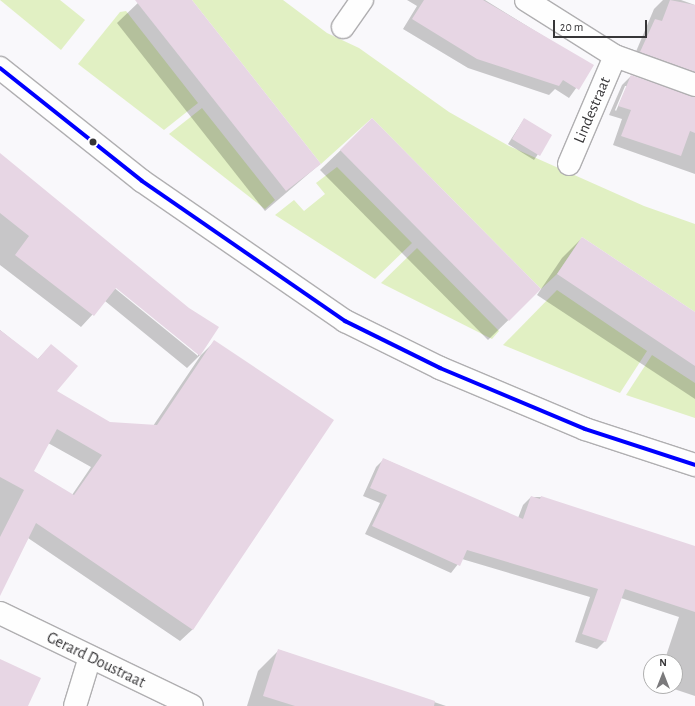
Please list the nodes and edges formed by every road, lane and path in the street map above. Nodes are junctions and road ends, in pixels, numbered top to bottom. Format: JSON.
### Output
{"nodes":[{"id":1,"x":362,"y":0,"type":"edge"},
{"id":2,"x":526,"y":0,"type":"edge"},
{"id":3,"x":343,"y":27,"type":"dead end"},
{"id":4,"x":614,"y":56,"type":"junction"},
{"id":5,"x":0,"y":68,"type":"edge"},
{"id":6,"x":695,"y":85,"type":"edge"},
{"id":7,"x":569,"y":164,"type":"dead end"},
{"id":8,"x":695,"y":464,"type":"edge"},
{"id":9,"x":0,"y":613,"type":"edge"},
{"id":10,"x":90,"y":657,"type":"junction"},
{"id":11,"x":75,"y":706,"type":"edge"},
{"id":12,"x":192,"y":706,"type":"edge"}],
"edges":[{"from":1,"to":3,"type":"street"},
{"from":2,"to":4,"type":"street","name":"Lindestraat"},
{"from":4,"to":6,"type":"street","name":"Lindestraat"},
{"from":4,"to":7,"type":"street","name":"Lindestraat"},
{"from":5,"to":8,"type":"street"},
{"from":9,"to":10,"type":"street","name":"Gerard Doustraat"},
{"from":10,"to":11,"type":"street"},
{"from":10,"to":12,"type":"street","name":"Gerard Doustraat"}]}
